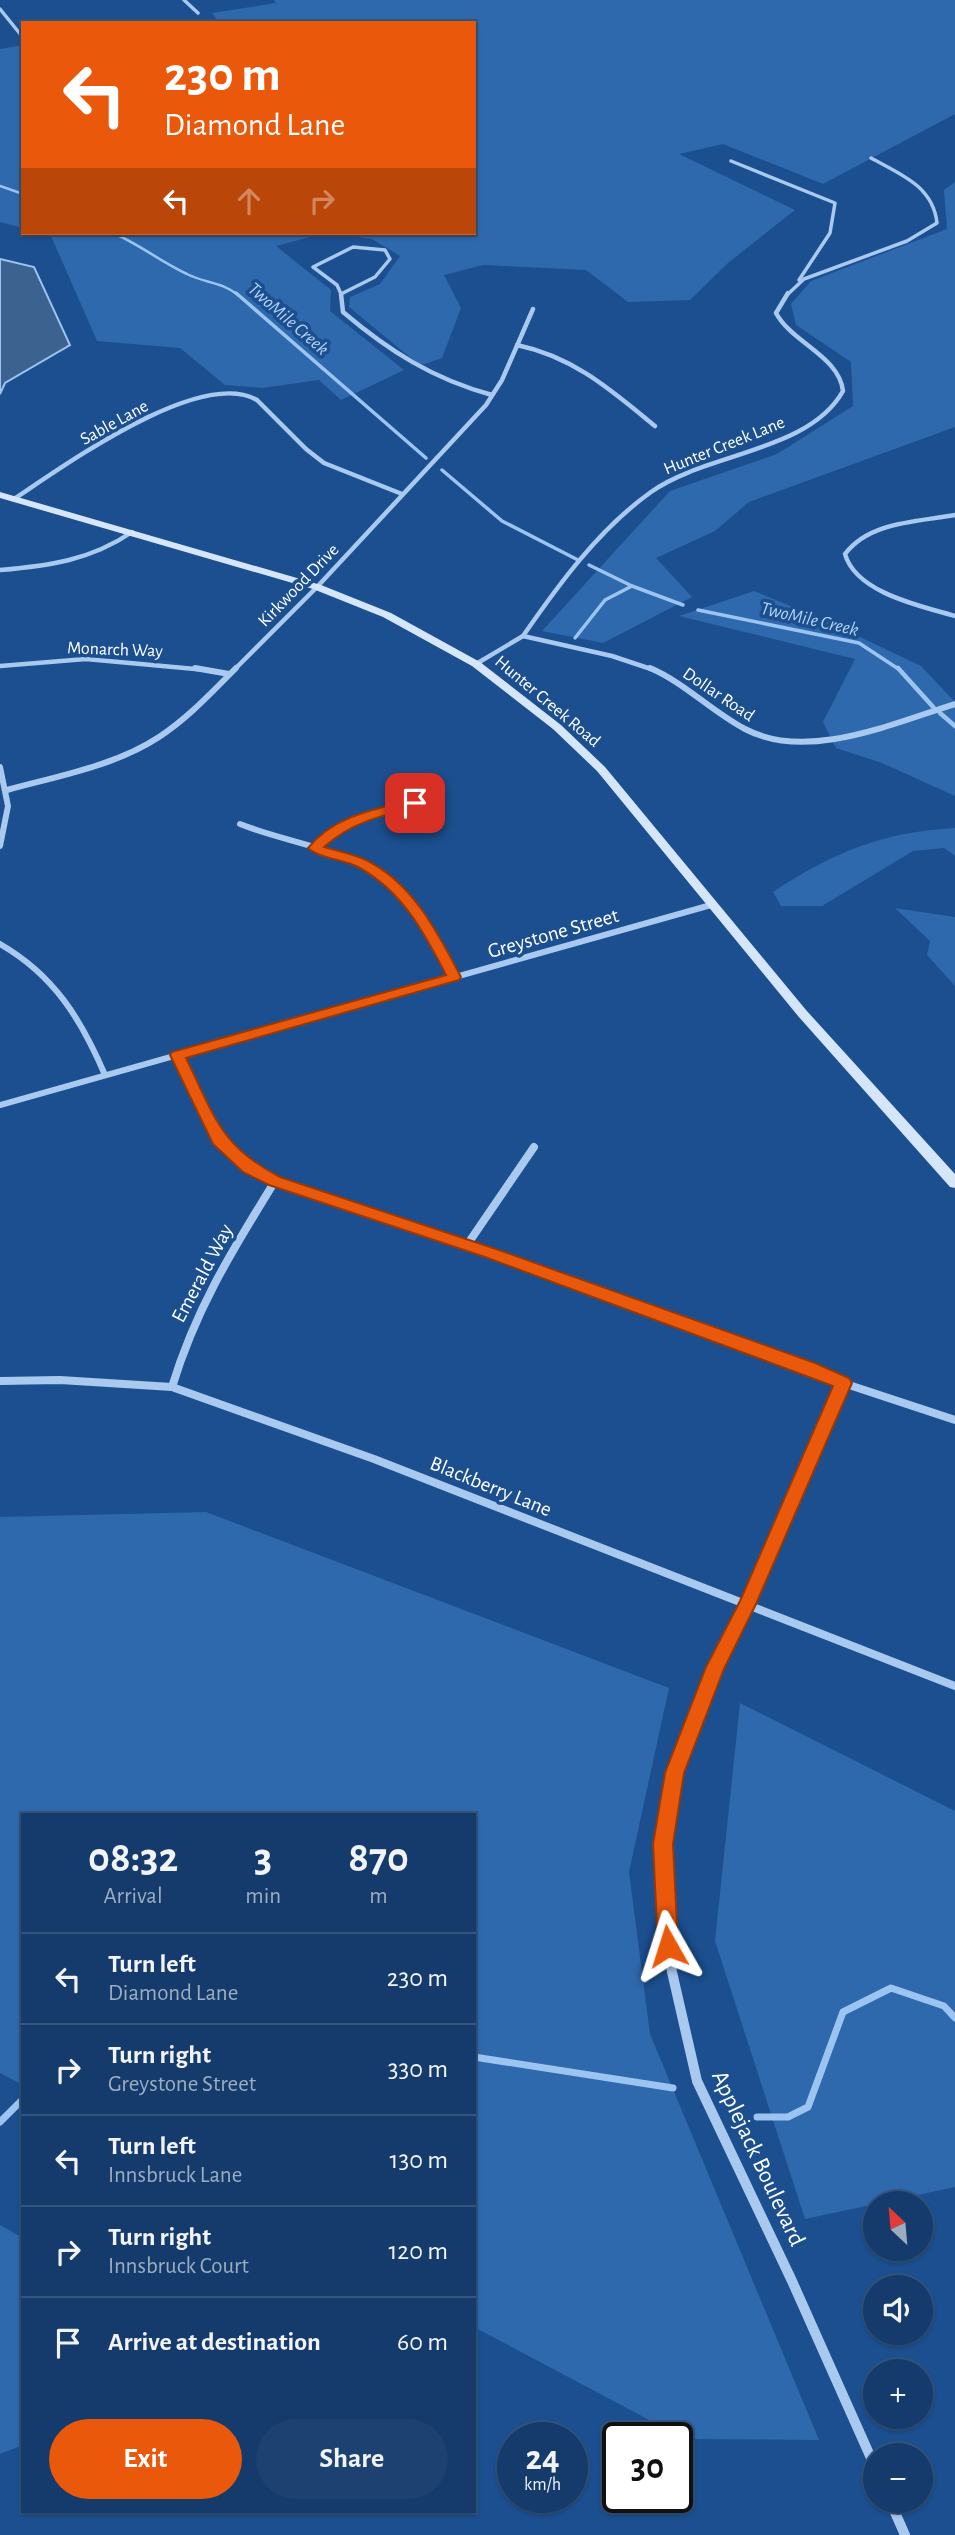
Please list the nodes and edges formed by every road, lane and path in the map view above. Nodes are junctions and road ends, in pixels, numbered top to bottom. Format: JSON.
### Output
{"nodes":[{"id":1,"x":184,"y":0,"type":"edge"},
{"id":2,"x":0,"y":9,"type":"edge"},
{"id":3,"x":198,"y":13,"type":"dead end"},
{"id":4,"x":21,"y":34,"type":"dead end"},
{"id":5,"x":871,"y":158,"type":"dead end"},
{"id":6,"x":731,"y":161,"type":"dead end"},
{"id":7,"x":797,"y":283,"type":"junction"},
{"id":8,"x":341,"y":294,"type":"junction"},
{"id":9,"x":533,"y":309,"type":"dead end"},
{"id":10,"x":517,"y":345,"type":"junction"},
{"id":11,"x":492,"y":395,"type":"junction"},
{"id":12,"x":655,"y":426,"type":"dead end"},
{"id":13,"x":402,"y":494,"type":"junction"},
{"id":14,"x":0,"y":495,"type":"edge"},
{"id":15,"x":14,"y":499,"type":"junction"},
{"id":16,"x":955,"y":515,"type":"edge"},
{"id":17,"x":132,"y":532,"type":"junction"},
{"id":18,"x":0,"y":570,"type":"edge"},
{"id":19,"x":317,"y":587,"type":"junction"},
{"id":20,"x":955,"y":616,"type":"edge"},
{"id":21,"x":523,"y":636,"type":"junction"},
{"id":22,"x":476,"y":664,"type":"junction"},
{"id":23,"x":0,"y":666,"type":"edge"},
{"id":24,"x":229,"y":674,"type":"junction"},
{"id":25,"x":955,"y":704,"type":"edge"},
{"id":26,"x":0,"y":767,"type":"edge"},
{"id":27,"x":8,"y":790,"type":"junction"},
{"id":28,"x":435,"y":799,"type":"dead end"},
{"id":29,"x":240,"y":824,"type":"dead end"},
{"id":30,"x":0,"y":846,"type":"edge"},
{"id":31,"x":315,"y":848,"type":"junction"},
{"id":32,"x":711,"y":905,"type":"junction"},
{"id":33,"x":0,"y":944,"type":"edge"},
{"id":34,"x":454,"y":977,"type":"junction"},
{"id":35,"x":177,"y":1055,"type":"junction"},
{"id":36,"x":105,"y":1075,"type":"junction"},
{"id":37,"x":0,"y":1105,"type":"edge"},
{"id":38,"x":534,"y":1147,"type":"dead end"},
{"id":39,"x":275,"y":1181,"type":"junction"},
{"id":40,"x":955,"y":1183,"type":"edge"},
{"id":41,"x":467,"y":1245,"type":"junction"},
{"id":42,"x":0,"y":1381,"type":"edge"},
{"id":43,"x":843,"y":1383,"type":"junction"},
{"id":44,"x":172,"y":1387,"type":"junction"},
{"id":45,"x":955,"y":1420,"type":"edge"},
{"id":46,"x":747,"y":1604,"type":"junction"},
{"id":47,"x":955,"y":1686,"type":"edge"},
{"id":48,"x":864,"y":2443,"type":"edge"},
{"id":49,"x":895,"y":2513,"type":"edge"},
{"id":50,"x":905,"y":2535,"type":"edge"}],
"edges":[{"from":1,"to":3,"type":"street"},
{"from":2,"to":4,"type":"street"},
{"from":5,"to":7,"type":"street"},
{"from":6,"to":7,"type":"street","name":"Hunter Creek Lane"},
{"from":7,"to":21,"type":"street","name":"Hunter Creek Lane"},
{"from":8,"to":8,"type":"street"},
{"from":8,"to":11,"type":"street"},
{"from":9,"to":10,"type":"street","name":"Kirkwood Drive"},
{"from":10,"to":11,"type":"street","name":"Kirkwood Drive"},
{"from":10,"to":12,"type":"street"},
{"from":11,"to":13,"type":"street","name":"Kirkwood Drive"},
{"from":13,"to":15,"type":"street","name":"Sable Lane"},
{"from":13,"to":19,"type":"street","name":"Kirkwood Drive"},
{"from":14,"to":15,"type":"main road","name":"Hunter Creek Road"},
{"from":15,"to":17,"type":"main road","name":"Hunter Creek Road"},
{"from":16,"to":20,"type":"street"},
{"from":17,"to":18,"type":"street"},
{"from":17,"to":19,"type":"main road","name":"Hunter Creek Road"},
{"from":19,"to":22,"type":"main road","name":"Hunter Creek Road"},
{"from":19,"to":24,"type":"street","name":"Kirkwood Drive"},
{"from":21,"to":22,"type":"street"},
{"from":21,"to":25,"type":"street","name":"Dollar Road"},
{"from":22,"to":32,"type":"main road","name":"Hunter Creek Road"},
{"from":23,"to":24,"type":"street","name":"Monarch Way"},
{"from":24,"to":27,"type":"street","name":"Kirkwood Drive"},
{"from":26,"to":27,"type":"street"},
{"from":27,"to":30,"type":"street"},
{"from":28,"to":31,"type":"street"},
{"from":29,"to":31,"type":"street"},
{"from":31,"to":34,"type":"street"},
{"from":32,"to":34,"type":"street","name":"Greystone Street"},
{"from":32,"to":40,"type":"main road","name":"Hunter Creek Road"},
{"from":33,"to":36,"type":"street"},
{"from":34,"to":35,"type":"street","name":"Greystone Street"},
{"from":35,"to":36,"type":"street","name":"Greystone Street"},
{"from":35,"to":39,"type":"street"},
{"from":36,"to":37,"type":"street","name":"Greystone Street"},
{"from":38,"to":41,"type":"street"},
{"from":39,"to":41,"type":"street"},
{"from":39,"to":44,"type":"street","name":"Emerald Way"},
{"from":41,"to":43,"type":"street"},
{"from":42,"to":44,"type":"street","name":"Blackberry Lane"},
{"from":43,"to":45,"type":"street"},
{"from":43,"to":46,"type":"street","name":"Applejack Boulevard"},
{"from":44,"to":46,"type":"street","name":"Blackberry Lane"},
{"from":46,"to":47,"type":"street","name":"Blackberry Lane"},
{"from":46,"to":48,"type":"street","name":"Applejack Boulevard"},
{"from":49,"to":50,"type":"street"}]}
